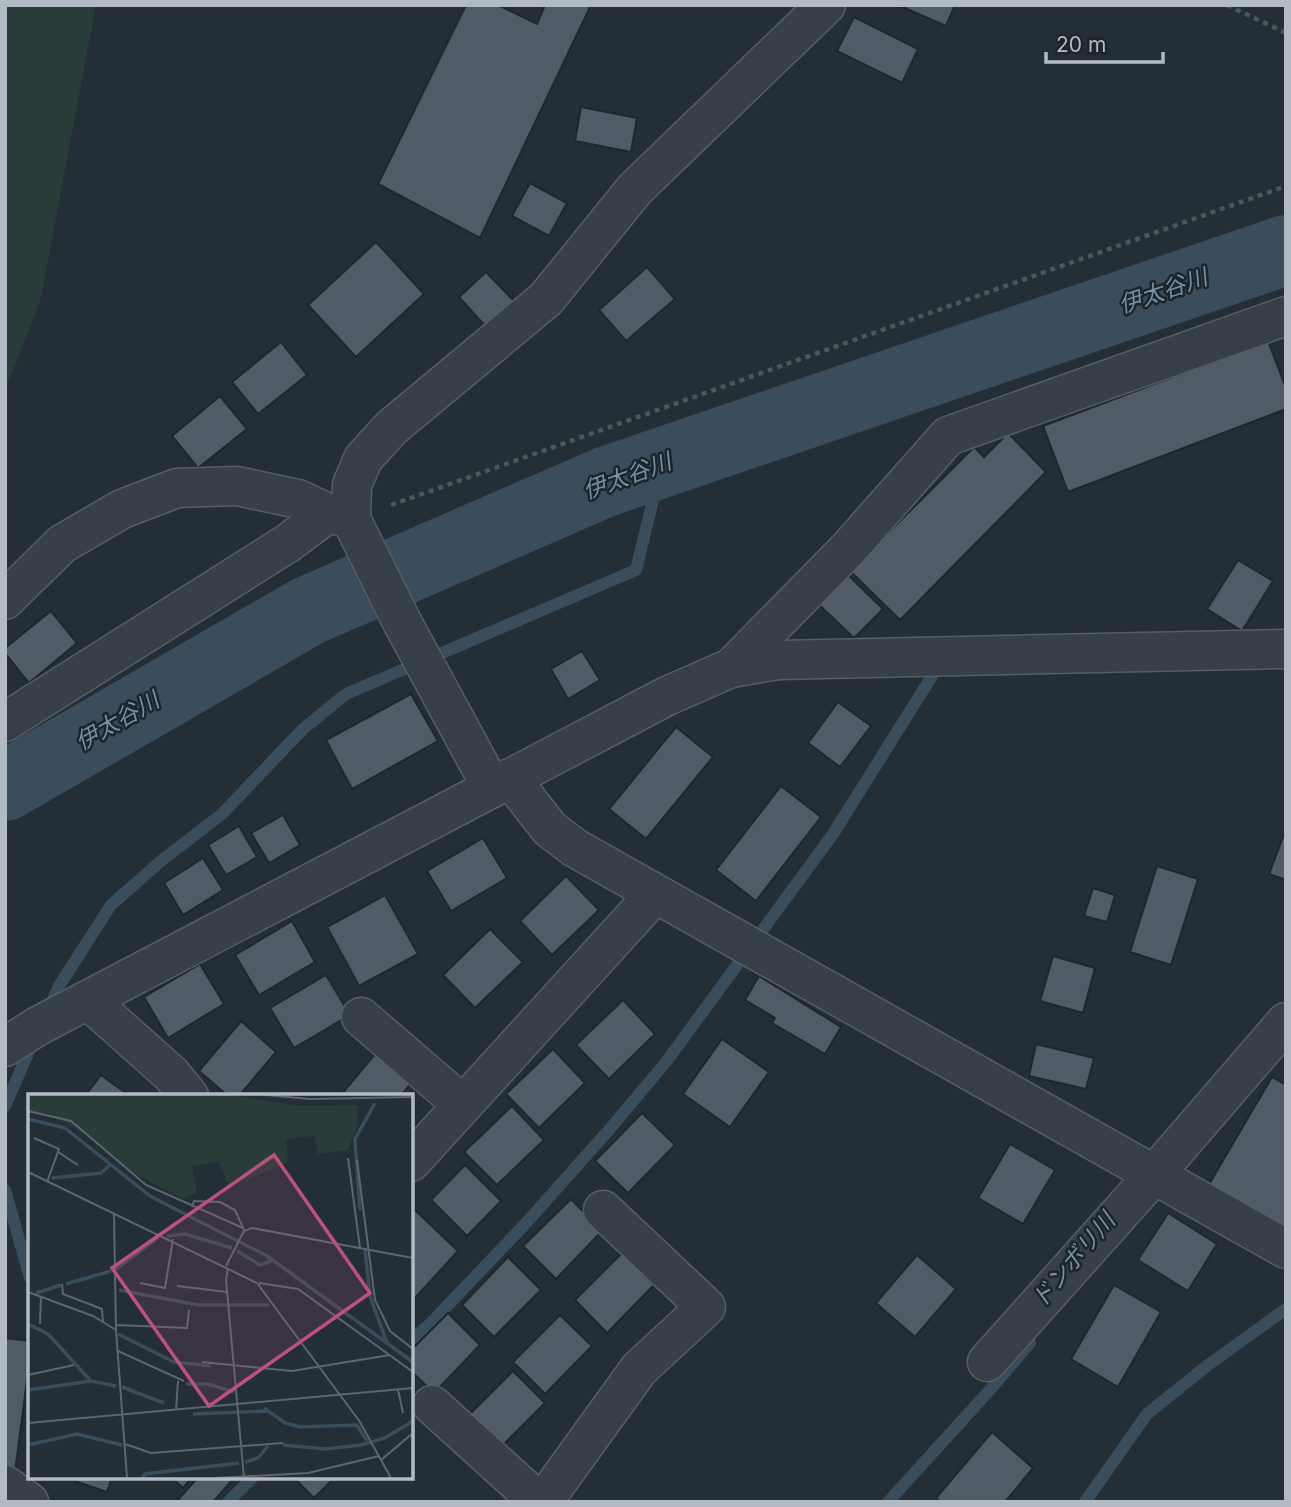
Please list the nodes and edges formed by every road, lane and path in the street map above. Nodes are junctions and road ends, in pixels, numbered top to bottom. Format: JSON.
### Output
{"nodes":[{"id":1,"x":826,"y":5,"type":"edge"},
{"id":2,"x":1227,"y":5,"type":"edge"},
{"id":3,"x":1286,"y":33,"type":"edge"},
{"id":4,"x":1286,"y":186,"type":"edge"},
{"id":5,"x":1286,"y":316,"type":"edge"},
{"id":6,"x":345,"y":521,"type":"junction"},
{"id":7,"x":5,"y":600,"type":"edge"},
{"id":8,"x":1286,"y":649,"type":"edge"},
{"id":9,"x":731,"y":668,"type":"junction"},
{"id":10,"x":5,"y":722,"type":"edge"},
{"id":11,"x":501,"y":783,"type":"junction"},
{"id":12,"x":655,"y":894,"type":"junction"},
{"id":13,"x":88,"y":1000,"type":"junction"},
{"id":14,"x":361,"y":1017,"type":"dead end"},
{"id":15,"x":1286,"y":1022,"type":"edge"},
{"id":16,"x":5,"y":1047,"type":"edge"},
{"id":17,"x":188,"y":1094,"type":"edge"},
{"id":18,"x":463,"y":1105,"type":"junction"},
{"id":19,"x":413,"y":1160,"type":"edge"},
{"id":20,"x":1154,"y":1175,"type":"junction"},
{"id":21,"x":603,"y":1210,"type":"dead end"},
{"id":22,"x":1286,"y":1249,"type":"edge"},
{"id":23,"x":987,"y":1362,"type":"dead end"},
{"id":24,"x":432,"y":1405,"type":"dead end"},
{"id":25,"x":5,"y":1485,"type":"edge"},
{"id":26,"x":29,"y":1502,"type":"edge"},
{"id":27,"x":541,"y":1502,"type":"edge"}],
"edges":[{"from":1,"to":6,"type":"street"},
{"from":2,"to":3,"type":"path"},
{"from":4,"to":6,"type":"path"},
{"from":5,"to":9,"type":"street"},
{"from":6,"to":7,"type":"street"},
{"from":6,"to":10,"type":"street"},
{"from":6,"to":11,"type":"street"},
{"from":8,"to":9,"type":"street"},
{"from":9,"to":11,"type":"street"},
{"from":11,"to":12,"type":"street"},
{"from":11,"to":13,"type":"street"},
{"from":12,"to":18,"type":"street"},
{"from":12,"to":20,"type":"street"},
{"from":13,"to":16,"type":"street"},
{"from":13,"to":17,"type":"street"},
{"from":14,"to":18,"type":"street"},
{"from":15,"to":20,"type":"street"},
{"from":18,"to":19,"type":"street"},
{"from":20,"to":22,"type":"street"},
{"from":20,"to":23,"type":"street"},
{"from":21,"to":27,"type":"street"},
{"from":24,"to":27,"type":"street"},
{"from":25,"to":26,"type":"street"}]}
